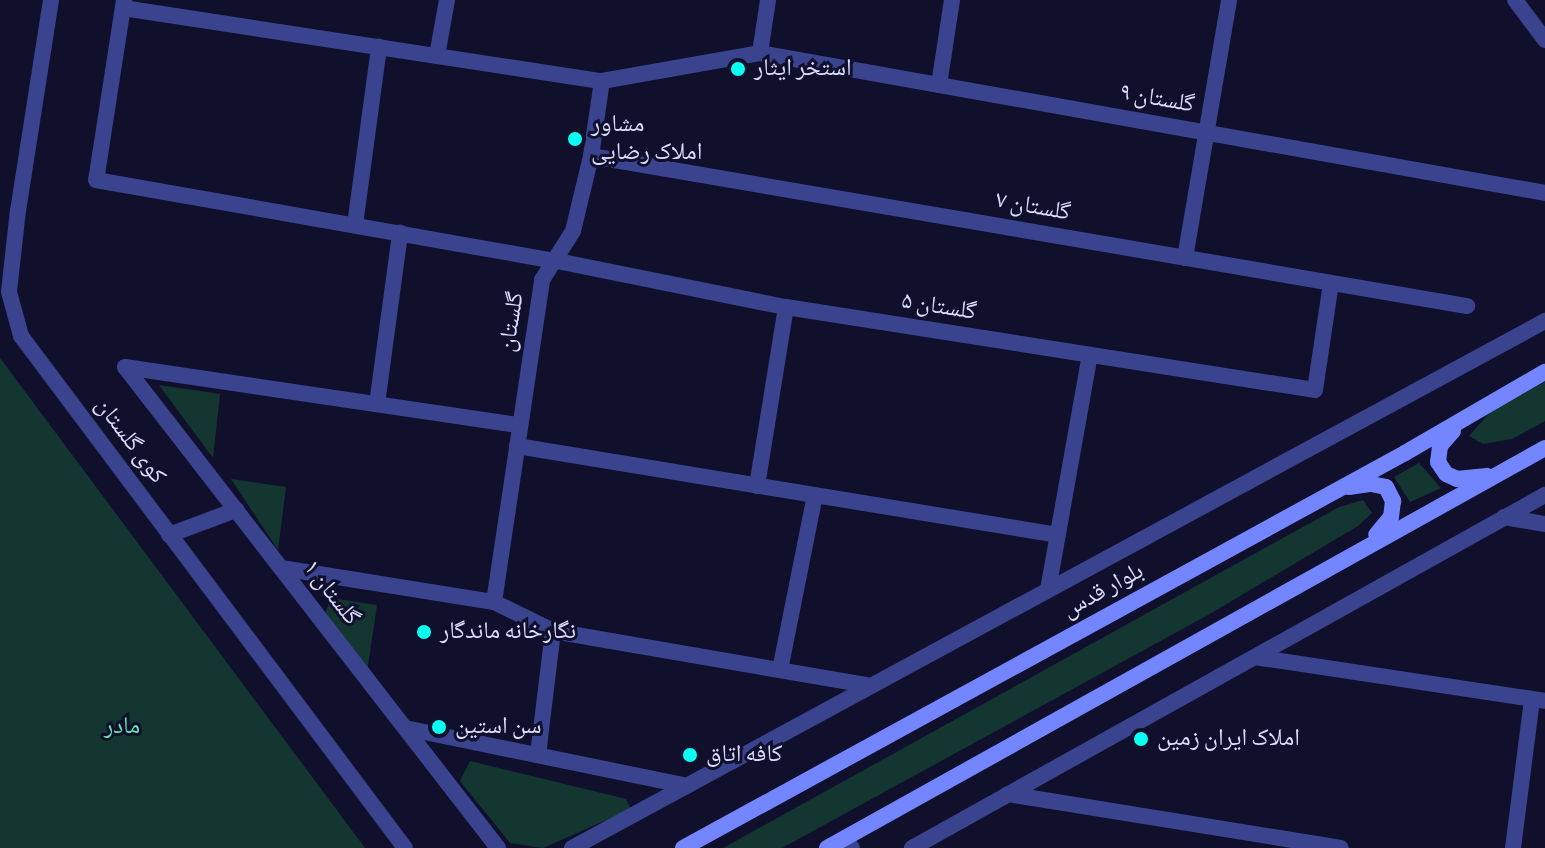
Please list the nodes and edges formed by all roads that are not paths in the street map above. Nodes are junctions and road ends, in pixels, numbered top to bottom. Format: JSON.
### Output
{"nodes":[{"id":1,"x":51,"y":0,"type":"edge"},
{"id":2,"x":447,"y":0,"type":"edge"},
{"id":3,"x":768,"y":0,"type":"edge"},
{"id":4,"x":952,"y":0,"type":"edge"},
{"id":5,"x":1229,"y":0,"type":"edge"},
{"id":6,"x":1515,"y":0,"type":"edge"},
{"id":7,"x":123,"y":4,"type":"edge"},
{"id":8,"x":1545,"y":40,"type":"edge"},
{"id":9,"x":379,"y":47,"type":"junction"},
{"id":10,"x":760,"y":53,"type":"junction"},
{"id":11,"x":437,"y":56,"type":"junction"},
{"id":12,"x":602,"y":81,"type":"junction"},
{"id":13,"x":939,"y":85,"type":"junction"},
{"id":14,"x":1206,"y":132,"type":"junction"},
{"id":15,"x":591,"y":156,"type":"junction"},
{"id":16,"x":1545,"y":193,"type":"edge"},
{"id":17,"x":355,"y":225,"type":"junction"},
{"id":18,"x":400,"y":233,"type":"junction"},
{"id":19,"x":1185,"y":258,"type":"junction"},
{"id":20,"x":557,"y":261,"type":"junction"},
{"id":21,"x":1331,"y":283,"type":"junction"},
{"id":22,"x":1467,"y":306,"type":"dead end"},
{"id":23,"x":786,"y":307,"type":"junction"},
{"id":24,"x":1545,"y":321,"type":"edge"},
{"id":25,"x":1090,"y":355,"type":"junction"},
{"id":26,"x":1545,"y":372,"type":"edge"},
{"id":27,"x":377,"y":404,"type":"junction"},
{"id":28,"x":1465,"y":418,"type":"junction"},
{"id":29,"x":520,"y":425,"type":"junction"},
{"id":30,"x":517,"y":446,"type":"junction"},
{"id":31,"x":1545,"y":448,"type":"edge"},
{"id":32,"x":1494,"y":475,"type":"junction"},
{"id":33,"x":757,"y":486,"type":"junction"},
{"id":34,"x":1339,"y":489,"type":"junction"},
{"id":35,"x":815,"y":495,"type":"junction"},
{"id":36,"x":1545,"y":495,"type":"edge"},
{"id":37,"x":236,"y":510,"type":"junction"},
{"id":38,"x":1504,"y":517,"type":"junction"},
{"id":39,"x":1545,"y":524,"type":"edge"},
{"id":40,"x":169,"y":535,"type":"junction"},
{"id":41,"x":1058,"y":535,"type":"junction"},
{"id":42,"x":1367,"y":545,"type":"junction"},
{"id":43,"x":281,"y":568,"type":"junction"},
{"id":44,"x":1048,"y":590,"type":"junction"},
{"id":45,"x":494,"y":602,"type":"junction"},
{"id":46,"x":553,"y":631,"type":"junction"},
{"id":47,"x":1255,"y":657,"type":"junction"},
{"id":48,"x":780,"y":670,"type":"junction"},
{"id":49,"x":871,"y":686,"type":"junction"},
{"id":50,"x":1538,"y":700,"type":"edge"},
{"id":51,"x":405,"y":728,"type":"junction"},
{"id":52,"x":538,"y":755,"type":"junction"},
{"id":53,"x":687,"y":786,"type":"junction"},
{"id":54,"x":1008,"y":794,"type":"junction"},
{"id":55,"x":848,"y":843,"type":"edge"},
{"id":56,"x":405,"y":848,"type":"edge"},
{"id":57,"x":498,"y":848,"type":"edge"},
{"id":58,"x":572,"y":848,"type":"edge"},
{"id":59,"x":683,"y":848,"type":"edge"},
{"id":60,"x":827,"y":848,"type":"edge"},
{"id":61,"x":912,"y":848,"type":"edge"},
{"id":62,"x":1341,"y":848,"type":"edge"},
{"id":63,"x":1513,"y":848,"type":"edge"}],
"edges":[{"from":1,"to":40,"type":"street","name":"کوی گلستان"},
{"from":2,"to":11,"type":"street"},
{"from":3,"to":10,"type":"street"},
{"from":4,"to":13,"type":"street"},
{"from":5,"to":14,"type":"street"},
{"from":6,"to":8,"type":"street"},
{"from":7,"to":9,"type":"street"},
{"from":7,"to":17,"type":"street","name":"گلستان ۵"},
{"from":9,"to":11,"type":"street"},
{"from":9,"to":17,"type":"street"},
{"from":10,"to":12,"type":"street"},
{"from":10,"to":13,"type":"street","name":"گلستان ۹"},
{"from":11,"to":12,"type":"street"},
{"from":12,"to":15,"type":"street","name":"گلستان"},
{"from":13,"to":14,"type":"street","name":"گلستان ۹"},
{"from":14,"to":16,"type":"street","name":"گلستان ۹"},
{"from":14,"to":19,"type":"street"},
{"from":15,"to":19,"type":"street","name":"گلستان ۷"},
{"from":15,"to":20,"type":"street","name":"گلستان"},
{"from":17,"to":18,"type":"street","name":"گلستان ۵"},
{"from":18,"to":20,"type":"street","name":"گلستان ۵"},
{"from":18,"to":27,"type":"street"},
{"from":19,"to":21,"type":"street","name":"گلستان ۷"},
{"from":20,"to":23,"type":"street","name":"گلستان ۵"},
{"from":20,"to":29,"type":"street","name":"گلستان"},
{"from":21,"to":22,"type":"street","name":"گلستان ۷"},
{"from":21,"to":25,"type":"street","name":"گلستان ۵"},
{"from":23,"to":25,"type":"street","name":"گلستان ۵"},
{"from":23,"to":33,"type":"street"},
{"from":24,"to":44,"type":"street"},
{"from":25,"to":41,"type":"street"},
{"from":26,"to":28,"type":"main road","name":"بلوار قدس"},
{"from":27,"to":29,"type":"street"},
{"from":27,"to":37,"type":"street","name":"گلستان ۱"},
{"from":28,"to":32,"type":"main road"},
{"from":28,"to":34,"type":"main road","name":"بلوار قدس"},
{"from":29,"to":30,"type":"street","name":"گلستان"},
{"from":30,"to":33,"type":"street"},
{"from":30,"to":45,"type":"street","name":"گلستان"},
{"from":31,"to":32,"type":"main road"},
{"from":32,"to":42,"type":"main road"},
{"from":33,"to":35,"type":"street"},
{"from":34,"to":42,"type":"main road"},
{"from":34,"to":59,"type":"main road","name":"بلوار قدس"},
{"from":35,"to":41,"type":"street"},
{"from":35,"to":48,"type":"street"},
{"from":36,"to":38,"type":"street"},
{"from":37,"to":40,"type":"street"},
{"from":37,"to":43,"type":"street","name":"گلستان ۱"},
{"from":38,"to":39,"type":"street"},
{"from":38,"to":47,"type":"street"},
{"from":40,"to":56,"type":"street","name":"کوی گلستان"},
{"from":41,"to":44,"type":"street"},
{"from":42,"to":55,"type":"main road"},
{"from":43,"to":45,"type":"street"},
{"from":43,"to":51,"type":"street","name":"گلستان ۱"},
{"from":44,"to":49,"type":"street"},
{"from":45,"to":46,"type":"street"},
{"from":46,"to":48,"type":"street"},
{"from":46,"to":52,"type":"street"},
{"from":47,"to":50,"type":"street"},
{"from":47,"to":54,"type":"street"},
{"from":48,"to":49,"type":"street"},
{"from":49,"to":53,"type":"street"},
{"from":50,"to":63,"type":"street"},
{"from":51,"to":52,"type":"street"},
{"from":51,"to":57,"type":"street","name":"گلستان ۱"},
{"from":52,"to":53,"type":"street"},
{"from":53,"to":58,"type":"street"},
{"from":54,"to":61,"type":"street"},
{"from":54,"to":62,"type":"street"},
{"from":55,"to":60,"type":"main road"}]}
